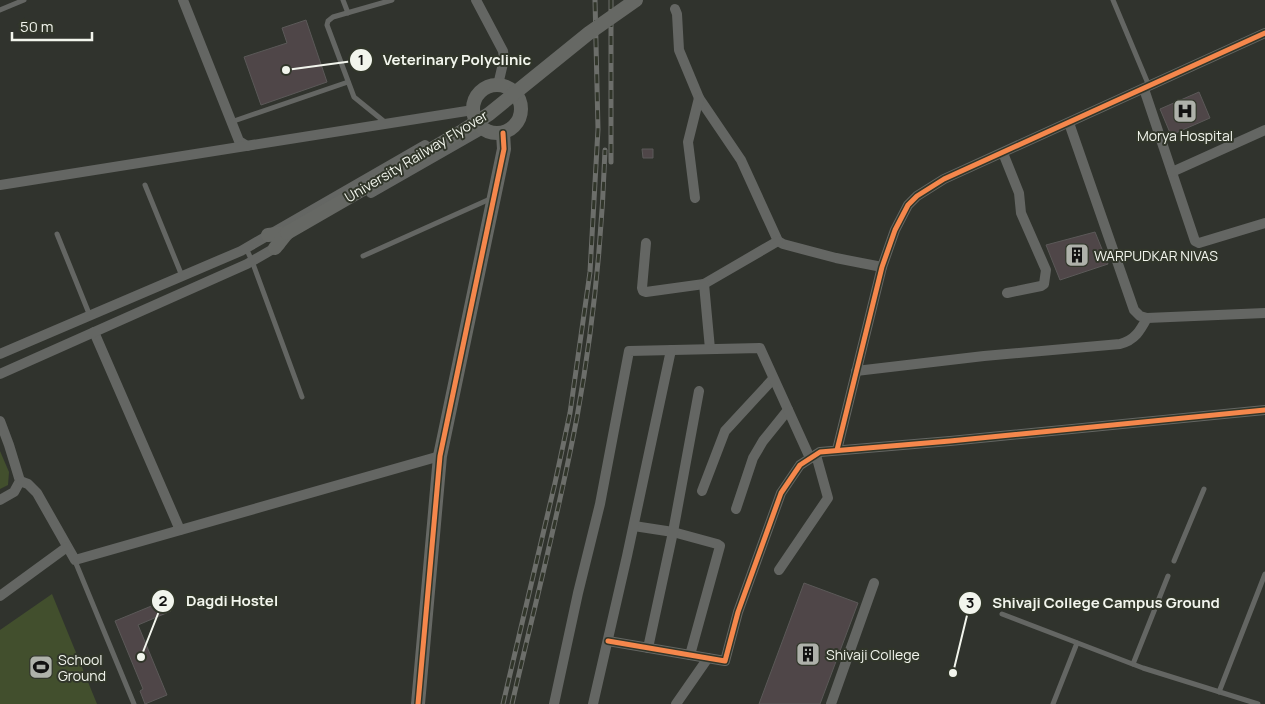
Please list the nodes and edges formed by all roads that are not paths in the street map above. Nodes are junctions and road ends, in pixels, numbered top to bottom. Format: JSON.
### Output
{"nodes":[{"id":1,"x":24,"y":0,"type":"edge"},
{"id":2,"x":183,"y":0,"type":"edge"},
{"id":3,"x":343,"y":0,"type":"edge"},
{"id":4,"x":392,"y":0,"type":"edge"},
{"id":5,"x":476,"y":0,"type":"edge"},
{"id":6,"x":636,"y":0,"type":"edge"},
{"id":7,"x":1113,"y":0,"type":"edge"},
{"id":8,"x":675,"y":9,"type":"dead end"},
{"id":9,"x":0,"y":10,"type":"edge"},
{"id":10,"x":348,"y":13,"type":"junction"},
{"id":11,"x":1265,"y":34,"type":"edge"},
{"id":12,"x":348,"y":82,"type":"junction"},
{"id":13,"x":498,"y":85,"type":"junction"},
{"id":14,"x":1147,"y":88,"type":"junction"},
{"id":15,"x":699,"y":98,"type":"junction"},
{"id":16,"x":473,"y":113,"type":"junction"},
{"id":17,"x":231,"y":122,"type":"junction"},
{"id":18,"x":1069,"y":123,"type":"junction"},
{"id":19,"x":387,"y":124,"type":"junction"},
{"id":20,"x":483,"y":129,"type":"junction"},
{"id":21,"x":1265,"y":130,"type":"edge"},
{"id":22,"x":503,"y":133,"type":"junction"},
{"id":23,"x":247,"y":146,"type":"junction"},
{"id":24,"x":1003,"y":153,"type":"junction"},
{"id":25,"x":1172,"y":172,"type":"junction"},
{"id":26,"x":0,"y":185,"type":"edge"},
{"id":27,"x":146,"y":185,"type":"dead end"},
{"id":28,"x":494,"y":198,"type":"junction"},
{"id":29,"x":695,"y":198,"type":"dead end"},
{"id":30,"x":1265,"y":223,"type":"edge"},
{"id":31,"x":286,"y":232,"type":"junction"},
{"id":32,"x":58,"y":234,"type":"dead end"},
{"id":33,"x":268,"y":235,"type":"junction"},
{"id":34,"x":778,"y":241,"type":"junction"},
{"id":35,"x":646,"y":243,"type":"dead end"},
{"id":36,"x":246,"y":248,"type":"junction"},
{"id":37,"x":275,"y":248,"type":"junction"},
{"id":38,"x":363,"y":256,"type":"dead end"},
{"id":39,"x":252,"y":261,"type":"junction"},
{"id":40,"x":882,"y":267,"type":"junction"},
{"id":41,"x":182,"y":276,"type":"junction"},
{"id":42,"x":704,"y":284,"type":"junction"},
{"id":43,"x":1007,"y":293,"type":"dead end"},
{"id":44,"x":1265,"y":313,"type":"edge"},
{"id":45,"x":90,"y":316,"type":"junction"},
{"id":46,"x":1147,"y":318,"type":"junction"},
{"id":47,"x":94,"y":332,"type":"junction"},
{"id":48,"x":710,"y":349,"type":"junction"},
{"id":49,"x":671,"y":350,"type":"junction"},
{"id":50,"x":0,"y":354,"type":"edge"},
{"id":51,"x":856,"y":371,"type":"junction"},
{"id":52,"x":0,"y":374,"type":"edge"},
{"id":53,"x":773,"y":379,"type":"junction"},
{"id":54,"x":699,"y":391,"type":"dead end"},
{"id":55,"x":302,"y":397,"type":"dead end"},
{"id":56,"x":788,"y":410,"type":"junction"},
{"id":57,"x":1265,"y":410,"type":"edge"},
{"id":58,"x":0,"y":421,"type":"edge"},
{"id":59,"x":837,"y":450,"type":"junction"},
{"id":60,"x":440,"y":456,"type":"junction"},
{"id":61,"x":813,"y":457,"type":"junction"},
{"id":62,"x":20,"y":481,"type":"junction"},
{"id":63,"x":1204,"y":489,"type":"dead end"},
{"id":64,"x":702,"y":491,"type":"dead end"},
{"id":65,"x":0,"y":500,"type":"edge"},
{"id":66,"x":736,"y":510,"type":"dead end"},
{"id":67,"x":634,"y":526,"type":"junction"},
{"id":68,"x":180,"y":530,"type":"junction"},
{"id":69,"x":673,"y":532,"type":"junction"},
{"id":70,"x":67,"y":547,"type":"junction"},
{"id":71,"x":74,"y":560,"type":"junction"},
{"id":72,"x":1174,"y":561,"type":"dead end"},
{"id":73,"x":779,"y":570,"type":"dead end"},
{"id":74,"x":1265,"y":574,"type":"edge"},
{"id":75,"x":1168,"y":576,"type":"dead end"},
{"id":76,"x":874,"y":583,"type":"dead end"},
{"id":77,"x":0,"y":596,"type":"edge"},
{"id":78,"x":1002,"y":614,"type":"dead end"},
{"id":79,"x":608,"y":641,"type":"junction"},
{"id":80,"x":1077,"y":643,"type":"junction"},
{"id":81,"x":648,"y":648,"type":"junction"},
{"id":82,"x":690,"y":655,"type":"junction"},
{"id":83,"x":708,"y":658,"type":"junction"},
{"id":84,"x":1133,"y":664,"type":"junction"},
{"id":85,"x":1219,"y":692,"type":"junction"},
{"id":86,"x":134,"y":704,"type":"edge"},
{"id":87,"x":418,"y":704,"type":"edge"},
{"id":88,"x":554,"y":704,"type":"edge"},
{"id":89,"x":593,"y":704,"type":"edge"},
{"id":90,"x":676,"y":704,"type":"edge"},
{"id":91,"x":831,"y":704,"type":"edge"},
{"id":92,"x":1053,"y":704,"type":"edge"},
{"id":93,"x":1258,"y":704,"type":"edge"}],
"edges":[{"from":1,"to":9,"type":"lane"},
{"from":2,"to":17,"type":"street"},
{"from":3,"to":10,"type":"lane"},
{"from":4,"to":10,"type":"lane"},
{"from":5,"to":13,"type":"street"},
{"from":6,"to":31,"type":"street","name":"University Railway Flyover","bridge":true},
{"from":7,"to":14,"type":"lane"},
{"from":8,"to":15,"type":"street"},
{"from":10,"to":12,"type":"lane"},
{"from":11,"to":14,"type":"street"},
{"from":12,"to":17,"type":"lane"},
{"from":12,"to":19,"type":"lane"},
{"from":13,"to":16,"type":"street"},
{"from":13,"to":22,"type":"street"},
{"from":14,"to":18,"type":"street"},
{"from":14,"to":25,"type":"street"},
{"from":15,"to":29,"type":"street"},
{"from":15,"to":34,"type":"street"},
{"from":16,"to":19,"type":"street"},
{"from":16,"to":20,"type":"street"},
{"from":16,"to":33,"type":"street"},
{"from":17,"to":23,"type":"street"},
{"from":18,"to":24,"type":"street"},
{"from":18,"to":46,"type":"street"},
{"from":19,"to":23,"type":"street"},
{"from":20,"to":22,"type":"street"},
{"from":20,"to":37,"type":"street"},
{"from":21,"to":25,"type":"street"},
{"from":22,"to":28,"type":"street"},
{"from":23,"to":26,"type":"street"},
{"from":24,"to":40,"type":"street"},
{"from":24,"to":43,"type":"street"},
{"from":25,"to":30,"type":"street"},
{"from":27,"to":41,"type":"lane"},
{"from":28,"to":38,"type":"lane"},
{"from":28,"to":60,"type":"street"},
{"from":31,"to":33,"type":"street","name":"University Railway Flyover"},
{"from":31,"to":37,"type":"street","name":"University Railway Flyover"},
{"from":32,"to":45,"type":"lane"},
{"from":33,"to":36,"type":"street"},
{"from":34,"to":40,"type":"street"},
{"from":34,"to":42,"type":"street"},
{"from":35,"to":42,"type":"street"},
{"from":36,"to":39,"type":"lane"},
{"from":36,"to":41,"type":"street"},
{"from":37,"to":39,"type":"street"},
{"from":39,"to":47,"type":"street"},
{"from":39,"to":55,"type":"lane"},
{"from":40,"to":51,"type":"street"},
{"from":41,"to":45,"type":"street"},
{"from":42,"to":48,"type":"street"},
{"from":44,"to":46,"type":"street"},
{"from":45,"to":50,"type":"street"},
{"from":46,"to":51,"type":"street"},
{"from":47,"to":52,"type":"street"},
{"from":47,"to":68,"type":"street"},
{"from":48,"to":49,"type":"street"},
{"from":48,"to":53,"type":"street"},
{"from":49,"to":67,"type":"street"},
{"from":49,"to":88,"type":"street"},
{"from":51,"to":59,"type":"street"},
{"from":53,"to":56,"type":"street"},
{"from":53,"to":64,"type":"street"},
{"from":54,"to":69,"type":"street"},
{"from":56,"to":61,"type":"street"},
{"from":56,"to":66,"type":"street"},
{"from":57,"to":59,"type":"street"},
{"from":58,"to":62,"type":"street"},
{"from":59,"to":61,"type":"street"},
{"from":60,"to":68,"type":"street"},
{"from":60,"to":87,"type":"street"},
{"from":61,"to":73,"type":"street"},
{"from":61,"to":83,"type":"street"},
{"from":62,"to":65,"type":"street"},
{"from":62,"to":70,"type":"street"},
{"from":63,"to":72,"type":"lane"},
{"from":67,"to":69,"type":"street"},
{"from":67,"to":79,"type":"street"},
{"from":68,"to":71,"type":"street"},
{"from":69,"to":81,"type":"street"},
{"from":69,"to":82,"type":"street"},
{"from":70,"to":71,"type":"street"},
{"from":70,"to":77,"type":"street"},
{"from":71,"to":86,"type":"lane"},
{"from":74,"to":85,"type":"lane"},
{"from":75,"to":84,"type":"lane"},
{"from":76,"to":91,"type":"street"},
{"from":78,"to":80,"type":"lane"},
{"from":79,"to":81,"type":"street"},
{"from":79,"to":89,"type":"street"},
{"from":80,"to":84,"type":"lane"},
{"from":80,"to":92,"type":"lane"},
{"from":81,"to":82,"type":"street"},
{"from":82,"to":83,"type":"street"},
{"from":83,"to":90,"type":"street"},
{"from":84,"to":85,"type":"lane"},
{"from":85,"to":93,"type":"lane"}]}
